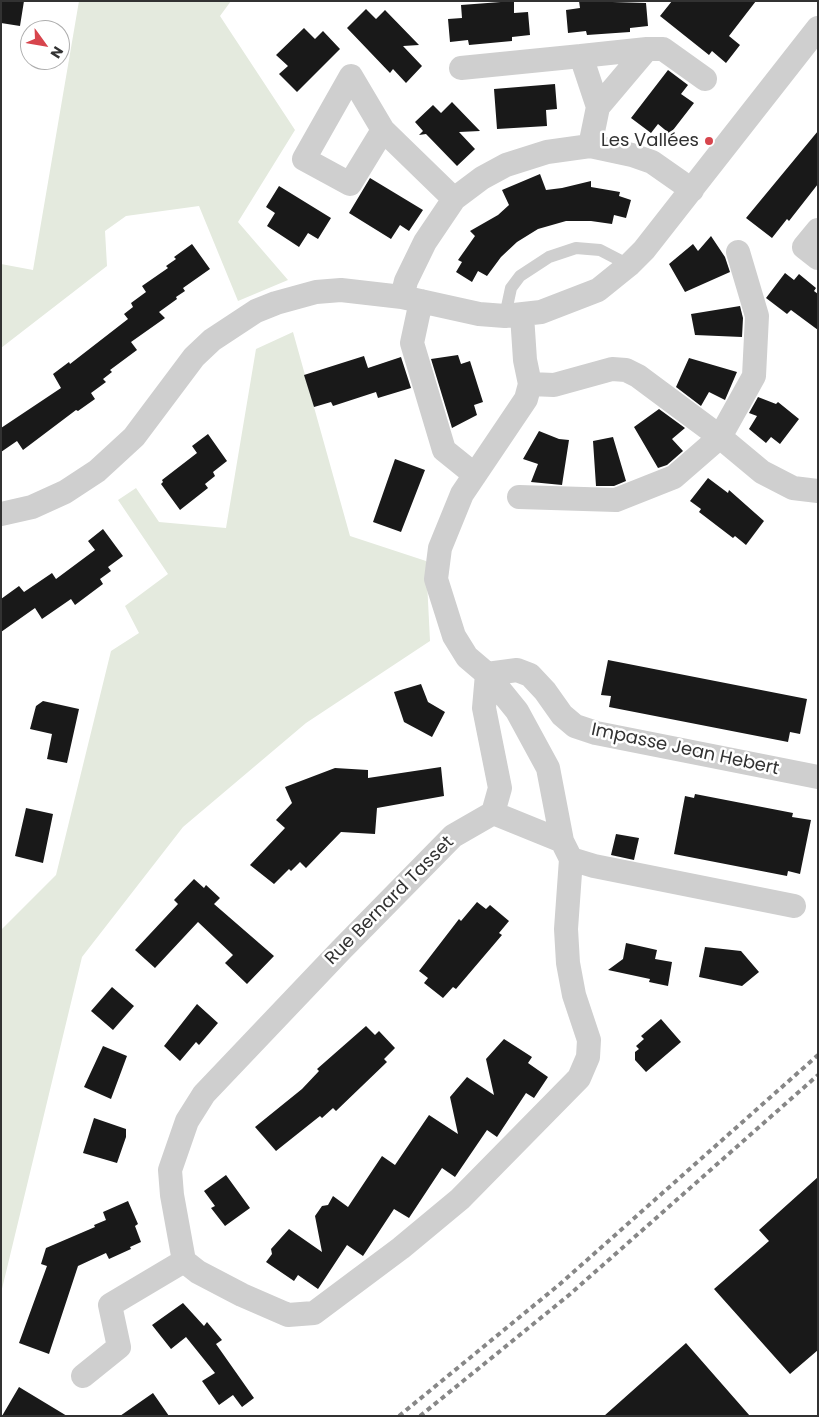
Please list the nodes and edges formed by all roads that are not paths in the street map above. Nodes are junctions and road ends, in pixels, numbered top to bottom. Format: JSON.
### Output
{"nodes":[{"id":1,"x":818,"y":28,"type":"edge"},
{"id":2,"x":647,"y":49,"type":"junction"},
{"id":3,"x":581,"y":56,"type":"junction"},
{"id":4,"x":461,"y":68,"type":"dead end"},
{"id":5,"x":705,"y":79,"type":"dead end"},
{"id":6,"x":598,"y":108,"type":"junction"},
{"id":7,"x":383,"y":130,"type":"dead end"},
{"id":8,"x":590,"y":146,"type":"junction"},
{"id":9,"x":692,"y":190,"type":"junction"},
{"id":10,"x":454,"y":199,"type":"junction"},
{"id":11,"x":818,"y":230,"type":"edge"},
{"id":12,"x":738,"y":252,"type":"dead end"},
{"id":13,"x":818,"y":258,"type":"edge"},
{"id":14,"x":629,"y":265,"type":"junction"},
{"id":15,"x":411,"y":299,"type":"junction"},
{"id":16,"x":513,"y":315,"type":"junction"},
{"id":17,"x":530,"y":384,"type":"junction"},
{"id":18,"x":720,"y":437,"type":"junction"},
{"id":19,"x":475,"y":475,"type":"junction"},
{"id":20,"x":818,"y":491,"type":"edge"},
{"id":21,"x":519,"y":497,"type":"dead end"},
{"id":22,"x":1,"y":514,"type":"edge"},
{"id":23,"x":487,"y":674,"type":"junction"},
{"id":24,"x":818,"y":777,"type":"edge"},
{"id":25,"x":493,"y":813,"type":"junction"},
{"id":26,"x":567,"y":850,"type":"junction"},
{"id":27,"x":794,"y":906,"type":"dead end"},
{"id":28,"x":184,"y":1261,"type":"junction"},
{"id":29,"x":83,"y":1376,"type":"dead end"}],
"edges":[{"from":1,"to":9,"type":"street"},
{"from":2,"to":3,"type":"street"},
{"from":2,"to":5,"type":"street"},
{"from":2,"to":6,"type":"street"},
{"from":3,"to":4,"type":"street"},
{"from":3,"to":6,"type":"street"},
{"from":6,"to":8,"type":"street"},
{"from":7,"to":10,"type":"street"},
{"from":8,"to":9,"type":"street"},
{"from":8,"to":10,"type":"street"},
{"from":9,"to":14,"type":"street"},
{"from":10,"to":15,"type":"street"},
{"from":11,"to":13,"type":"street"},
{"from":12,"to":18,"type":"street"},
{"from":14,"to":16,"type":"street"},
{"from":14,"to":16,"type":"lane"},
{"from":15,"to":16,"type":"street"},
{"from":15,"to":19,"type":"street"},
{"from":15,"to":22,"type":"street"},
{"from":16,"to":17,"type":"street"},
{"from":17,"to":18,"type":"street"},
{"from":17,"to":19,"type":"street"},
{"from":18,"to":20,"type":"street"},
{"from":18,"to":21,"type":"street"},
{"from":19,"to":23,"type":"street"},
{"from":23,"to":24,"type":"street","name":"Impasse Jean Hebert"},
{"from":23,"to":25,"type":"street"},
{"from":23,"to":26,"type":"street"},
{"from":25,"to":26,"type":"street"},
{"from":25,"to":28,"type":"street","name":"Rue Bernard Tasset"},
{"from":26,"to":27,"type":"street"},
{"from":26,"to":28,"type":"street"},
{"from":28,"to":29,"type":"street"}]}
